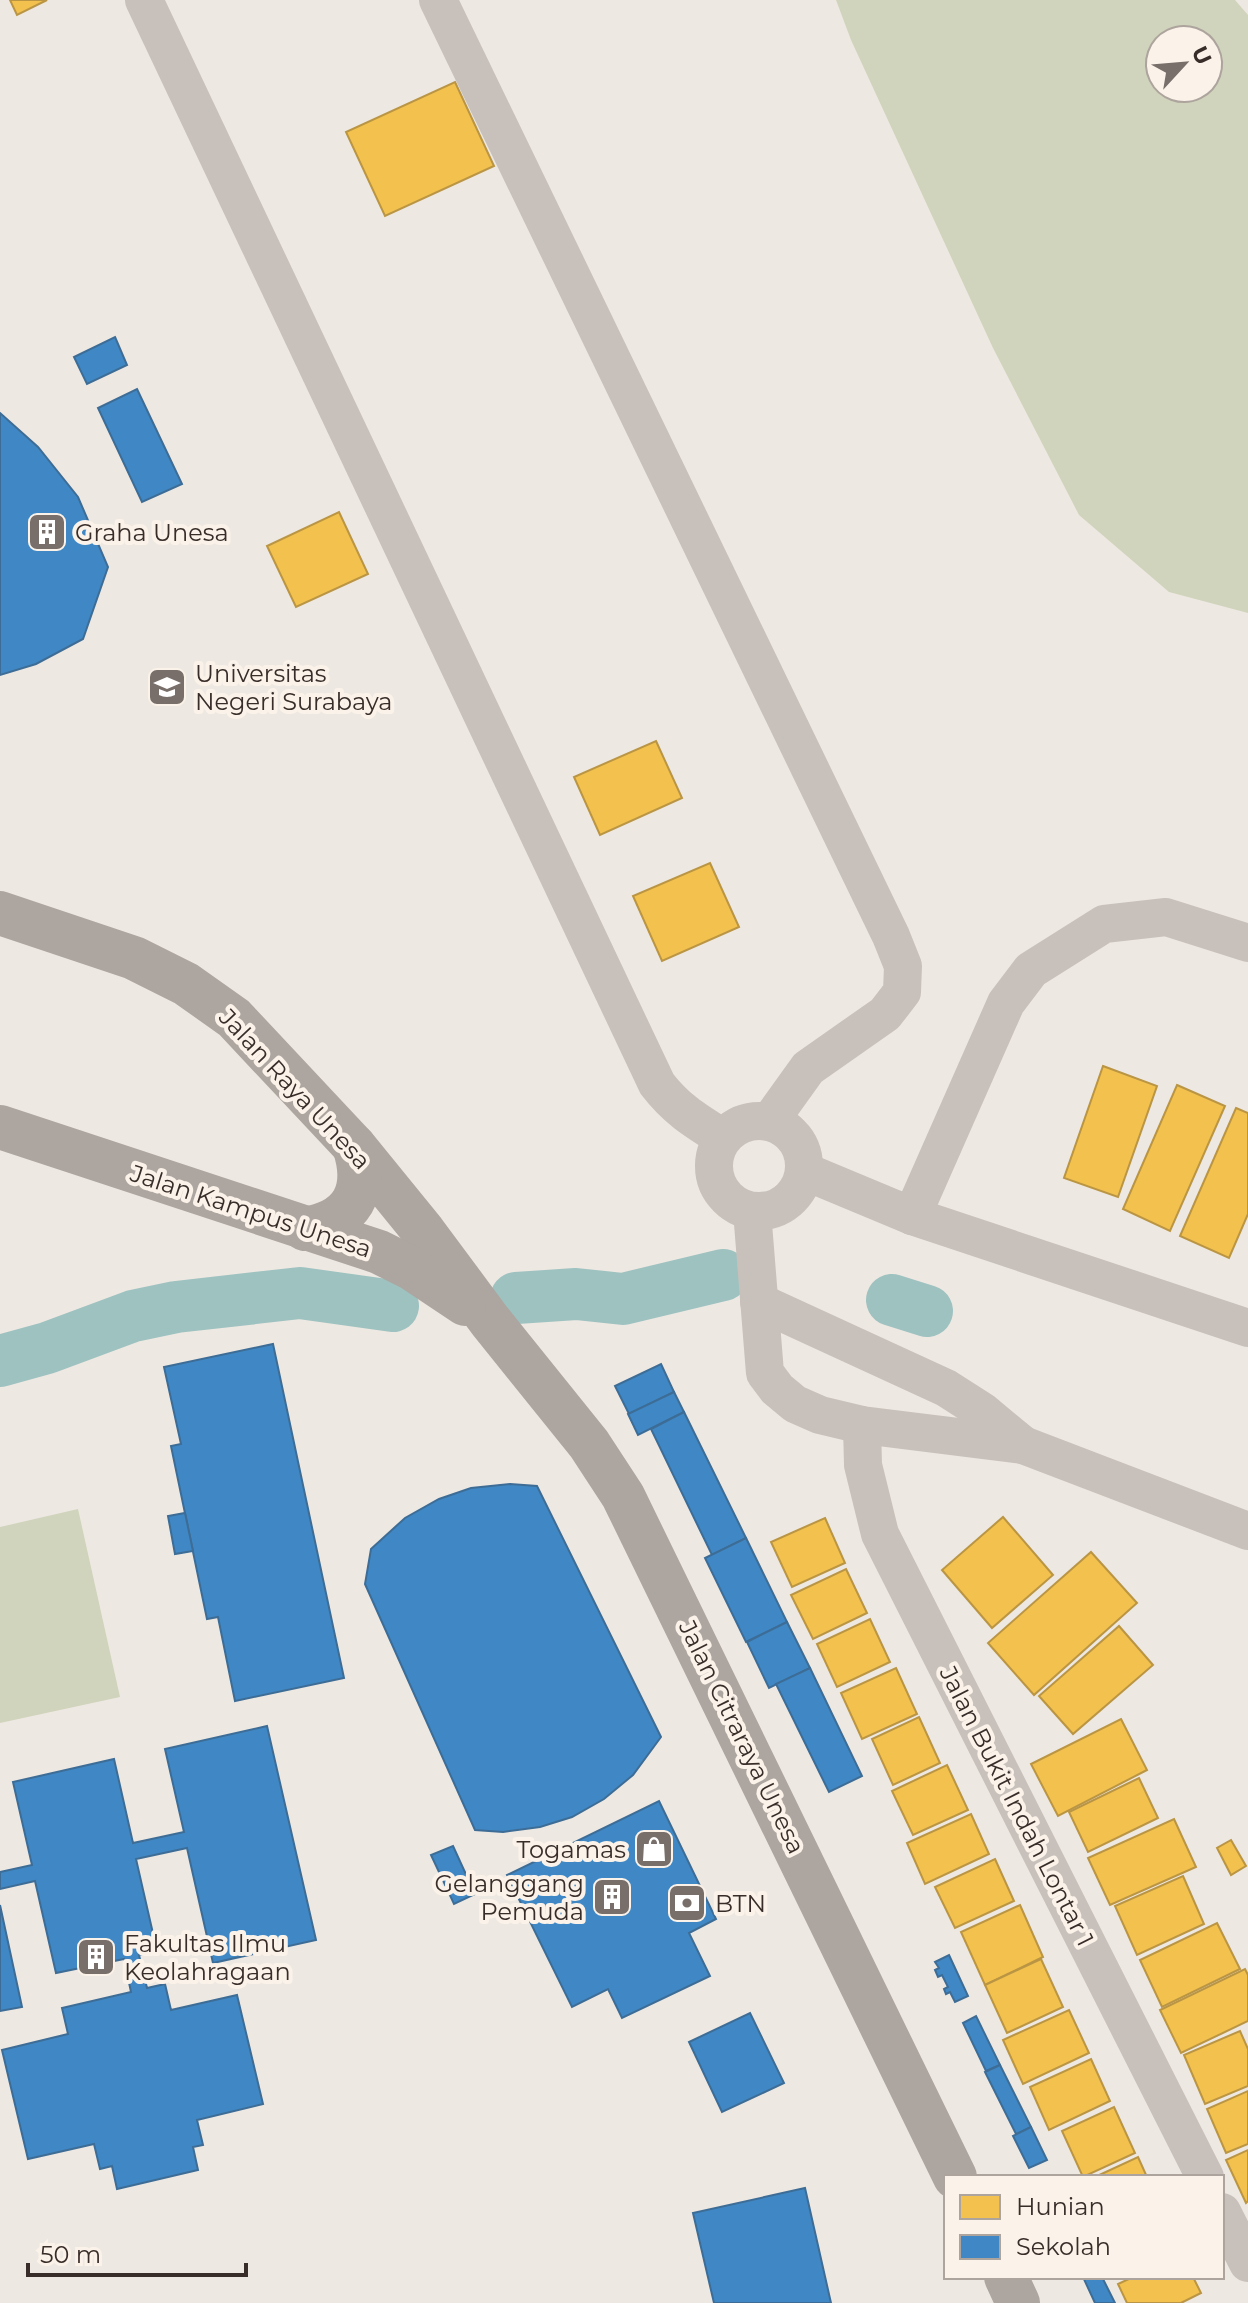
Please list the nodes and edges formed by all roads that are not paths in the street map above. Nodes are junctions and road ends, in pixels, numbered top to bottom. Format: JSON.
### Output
{"nodes":[{"id":1,"x":144,"y":0,"type":"edge"},
{"id":2,"x":438,"y":0,"type":"edge"},
{"id":3,"x":0,"y":913,"type":"edge"},
{"id":4,"x":1248,"y":943,"type":"edge"},
{"id":5,"x":770,"y":1121,"type":"junction"},
{"id":6,"x":0,"y":1127,"type":"edge"},
{"id":7,"x":723,"y":1138,"type":"junction"},
{"id":8,"x":354,"y":1146,"type":"junction"},
{"id":9,"x":804,"y":1171,"type":"junction"},
{"id":10,"x":752,"y":1211,"type":"junction"},
{"id":11,"x":912,"y":1216,"type":"junction"},
{"id":12,"x":305,"y":1229,"type":"junction"},
{"id":13,"x":759,"y":1302,"type":"junction"},
{"id":14,"x":490,"y":1321,"type":"junction"},
{"id":15,"x":1248,"y":1328,"type":"edge"},
{"id":16,"x":862,"y":1425,"type":"junction"},
{"id":17,"x":1023,"y":1445,"type":"junction"},
{"id":18,"x":1248,"y":1531,"type":"edge"},
{"id":19,"x":954,"y":2175,"type":"edge"},
{"id":20,"x":1204,"y":2175,"type":"edge"},
{"id":21,"x":1224,"y":2216,"type":"edge"},
{"id":22,"x":1248,"y":2263,"type":"edge"},
{"id":23,"x":1007,"y":2279,"type":"edge"},
{"id":24,"x":1018,"y":2303,"type":"edge"}],
"edges":[{"from":1,"to":7,"type":"street"},
{"from":2,"to":5,"type":"street"},
{"from":3,"to":8,"type":"main road","name":"Jalan Raya Unesa"},
{"from":4,"to":11,"type":"street"},
{"from":5,"to":7,"type":"street"},
{"from":5,"to":9,"type":"street"},
{"from":6,"to":12,"type":"main road","name":"Jalan Kampus Unesa"},
{"from":7,"to":10,"type":"street"},
{"from":8,"to":12,"type":"main road"},
{"from":8,"to":14,"type":"main road","name":"Jalan Raya Unesa"},
{"from":9,"to":10,"type":"street"},
{"from":9,"to":11,"type":"street"},
{"from":10,"to":13,"type":"street"},
{"from":11,"to":15,"type":"street"},
{"from":12,"to":14,"type":"main road","name":"Jalan Kampus Unesa"},
{"from":13,"to":16,"type":"street"},
{"from":13,"to":17,"type":"street"},
{"from":14,"to":19,"type":"main road","name":"Jalan Citraraya Unesa"},
{"from":16,"to":17,"type":"street"},
{"from":16,"to":20,"type":"street","name":"Jalan Bukit Indah Lontar 1"},
{"from":17,"to":18,"type":"street"},
{"from":21,"to":22,"type":"street"},
{"from":23,"to":24,"type":"main road"}]}
